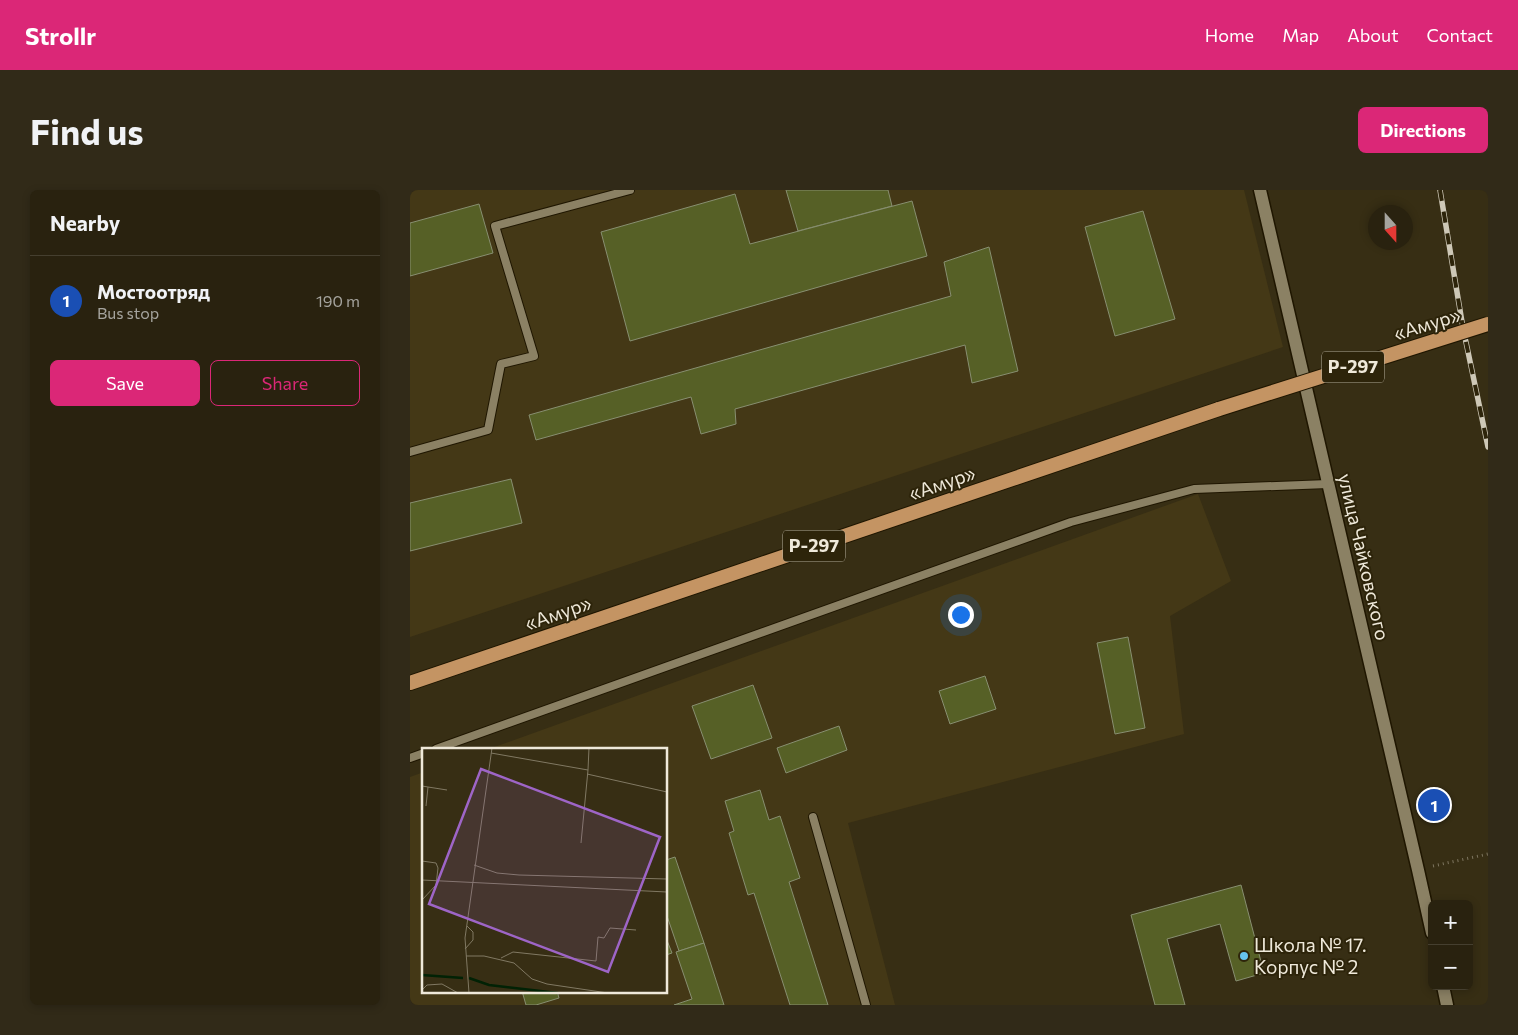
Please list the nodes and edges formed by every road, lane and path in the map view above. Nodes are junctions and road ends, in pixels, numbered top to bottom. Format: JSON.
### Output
{"nodes":[{"id":1,"x":630,"y":190,"type":"edge"},
{"id":2,"x":1260,"y":190,"type":"edge"},
{"id":3,"x":1488,"y":324,"type":"edge"},
{"id":4,"x":410,"y":452,"type":"edge"},
{"id":5,"x":1328,"y":484,"type":"junction"},
{"id":6,"x":410,"y":683,"type":"edge"},
{"id":7,"x":439,"y":748,"type":"edge"},
{"id":8,"x":422,"y":754,"type":"edge"},
{"id":9,"x":410,"y":758,"type":"edge"},
{"id":10,"x":813,"y":817,"type":"dead end"},
{"id":11,"x":1488,"y":854,"type":"edge"},
{"id":12,"x":1418,"y":870,"type":"junction"},
{"id":13,"x":1428,"y":915,"type":"edge"},
{"id":14,"x":1444,"y":990,"type":"edge"},
{"id":15,"x":866,"y":1005,"type":"edge"},
{"id":16,"x":1447,"y":1005,"type":"edge"}],
"edges":[{"from":1,"to":4,"type":"lane"},
{"from":2,"to":5,"type":"street","name":"улица Чайковского"},
{"from":3,"to":6,"type":"highway","name":"«Амур»","number":"Р-297","bridge":true},
{"from":5,"to":7,"type":"lane"},
{"from":5,"to":12,"type":"street","name":"улица Чайковского"},
{"from":8,"to":9,"type":"lane"},
{"from":10,"to":15,"type":"lane"},
{"from":11,"to":12,"type":"path"},
{"from":12,"to":13,"type":"street","name":"улица Чайковского"},
{"from":14,"to":16,"type":"street"}]}
